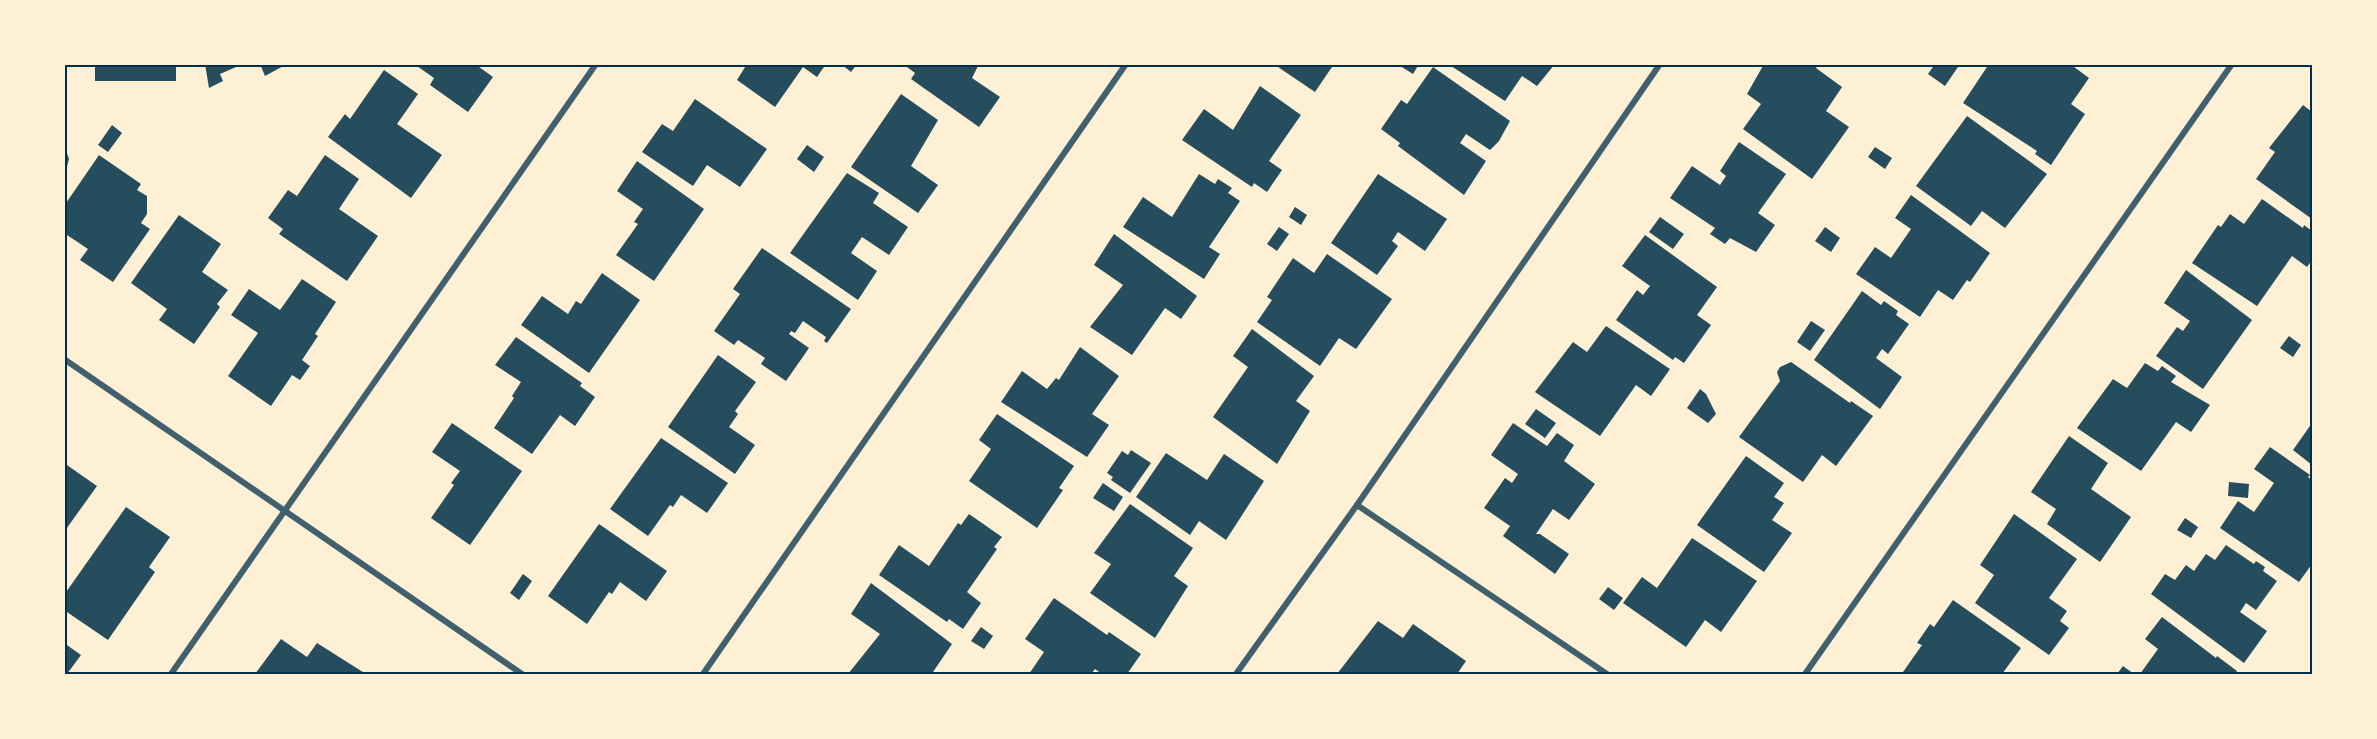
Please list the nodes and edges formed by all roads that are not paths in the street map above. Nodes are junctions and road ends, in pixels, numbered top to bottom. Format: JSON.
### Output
{"nodes":[{"id":1,"x":596,"y":64,"type":"edge"},
{"id":2,"x":1126,"y":64,"type":"edge"},
{"id":3,"x":1660,"y":64,"type":"edge"},
{"id":4,"x":2232,"y":64,"type":"edge"},
{"id":5,"x":64,"y":359,"type":"edge"},
{"id":6,"x":1358,"y":506,"type":"junction"},
{"id":7,"x":285,"y":511,"type":"junction"},
{"id":8,"x":171,"y":675,"type":"edge"},
{"id":9,"x":522,"y":675,"type":"edge"},
{"id":10,"x":703,"y":675,"type":"edge"},
{"id":11,"x":1236,"y":675,"type":"edge"},
{"id":12,"x":1607,"y":675,"type":"edge"},
{"id":13,"x":1805,"y":675,"type":"edge"}],
"edges":[{"from":1,"to":7,"type":"street"},
{"from":2,"to":10,"type":"street"},
{"from":3,"to":6,"type":"street"},
{"from":4,"to":13,"type":"street"},
{"from":5,"to":7,"type":"street"},
{"from":6,"to":11,"type":"street"},
{"from":6,"to":12,"type":"street"},
{"from":7,"to":8,"type":"street"},
{"from":7,"to":9,"type":"street"}]}
